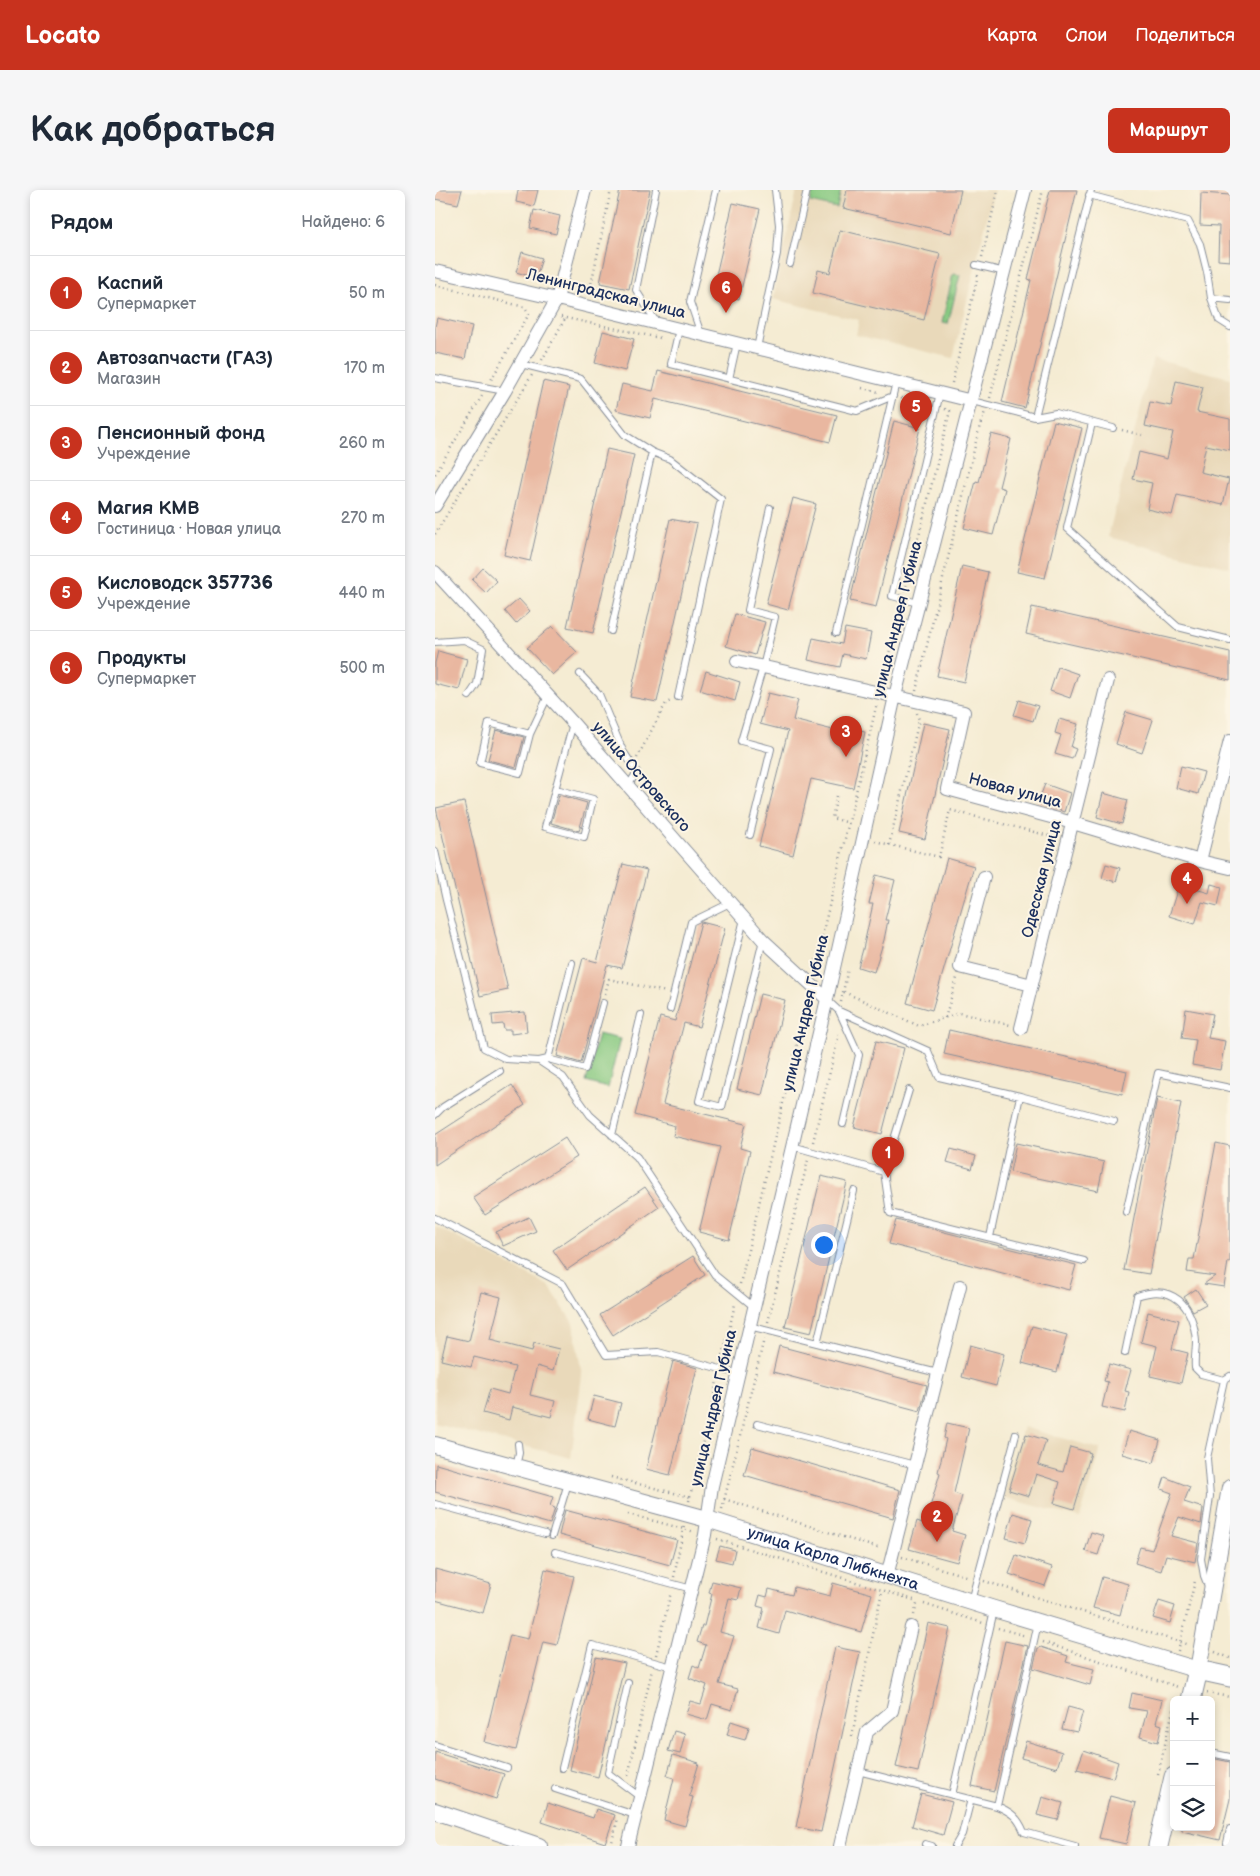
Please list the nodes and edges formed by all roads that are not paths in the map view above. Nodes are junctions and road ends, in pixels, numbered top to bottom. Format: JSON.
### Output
{"nodes":[{"id":1,"x":585,"y":190,"type":"edge"},
{"id":2,"x":657,"y":190,"type":"edge"},
{"id":3,"x":716,"y":190,"type":"edge"},
{"id":4,"x":775,"y":190,"type":"edge"},
{"id":5,"x":807,"y":190,"type":"edge"},
{"id":6,"x":1025,"y":190,"type":"edge"},
{"id":7,"x":1090,"y":193,"type":"edge"},
{"id":8,"x":790,"y":264,"type":"dead end"},
{"id":9,"x":978,"y":265,"type":"road end"},
{"id":10,"x":435,"y":271,"type":"edge"},
{"id":11,"x":1005,"y":272,"type":"junction"},
{"id":12,"x":1211,"y":298,"type":"junction"},
{"id":13,"x":557,"y":299,"type":"junction"},
{"id":14,"x":1230,"y":300,"type":"edge"},
{"id":15,"x":656,"y":323,"type":"junction"},
{"id":16,"x":1230,"y":327,"type":"edge"},
{"id":17,"x":679,"y":329,"type":"junction"},
{"id":18,"x":701,"y":334,"type":"junction"},
{"id":19,"x":737,"y":343,"type":"junction"},
{"id":20,"x":757,"y":348,"type":"junction"},
{"id":21,"x":521,"y":364,"type":"junction"},
{"id":22,"x":435,"y":378,"type":"edge"},
{"id":23,"x":729,"y":379,"type":"junction"},
{"id":24,"x":896,"y":382,"type":"junction"},
{"id":25,"x":505,"y":391,"type":"junction"},
{"id":26,"x":940,"y":393,"type":"junction"},
{"id":27,"x":893,"y":396,"type":"junction"},
{"id":28,"x":972,"y":401,"type":"junction"},
{"id":29,"x":1035,"y":417,"type":"junction"},
{"id":30,"x":1092,"y":423,"type":"junction"},
{"id":31,"x":1113,"y":428,"type":"road end"},
{"id":32,"x":652,"y":452,"type":"junction"},
{"id":33,"x":435,"y":506,"type":"edge"},
{"id":34,"x":770,"y":508,"type":"dead end"},
{"id":35,"x":435,"y":572,"type":"edge"},
{"id":36,"x":918,"y":603,"type":"junction"},
{"id":37,"x":611,"y":631,"type":"dead end"},
{"id":38,"x":836,"y":633,"type":"dead end"},
{"id":39,"x":1230,"y":640,"type":"edge"},
{"id":40,"x":435,"y":642,"type":"edge"},
{"id":41,"x":737,"y":661,"type":"dead end"},
{"id":42,"x":763,"y":667,"type":"junction"},
{"id":43,"x":580,"y":674,"type":"dead end"},
{"id":44,"x":1108,"y":680,"type":"dead end"},
{"id":45,"x":469,"y":696,"type":"dead end"},
{"id":46,"x":548,"y":696,"type":"junction"},
{"id":47,"x":895,"y":696,"type":"junction"},
{"id":48,"x":678,"y":697,"type":"road end"},
{"id":49,"x":573,"y":724,"type":"junction"},
{"id":50,"x":530,"y":734,"type":"junction"},
{"id":51,"x":1230,"y":741,"type":"edge"},
{"id":52,"x":627,"y":787,"type":"junction"},
{"id":53,"x":556,"y":789,"type":"junction"},
{"id":54,"x":1073,"y":823,"type":"junction"},
{"id":55,"x":750,"y":835,"type":"dead end"},
{"id":56,"x":435,"y":851,"type":"edge"},
{"id":57,"x":1200,"y":861,"type":"junction"},
{"id":58,"x":1230,"y":868,"type":"edge"},
{"id":59,"x":984,"y":877,"type":"dead end"},
{"id":60,"x":730,"y":903,"type":"junction"},
{"id":61,"x":744,"y":919,"type":"junction"},
{"id":62,"x":763,"y":940,"type":"junction"},
{"id":63,"x":572,"y":963,"type":"dead end"},
{"id":64,"x":1032,"y":985,"type":"junction"},
{"id":65,"x":827,"y":999,"type":"junction"},
{"id":66,"x":603,"y":1003,"type":"road end"},
{"id":67,"x":670,"y":1009,"type":"dead end"},
{"id":68,"x":839,"y":1011,"type":"junction"},
{"id":69,"x":641,"y":1015,"type":"dead end"},
{"id":70,"x":1021,"y":1028,"type":"road end"},
{"id":71,"x":548,"y":1059,"type":"junction"},
{"id":72,"x":539,"y":1061,"type":"junction"},
{"id":73,"x":501,"y":1071,"type":"dead end"},
{"id":74,"x":1230,"y":1088,"type":"edge"},
{"id":75,"x":909,"y":1090,"type":"dead end"},
{"id":76,"x":1020,"y":1096,"type":"junction"},
{"id":77,"x":435,"y":1115,"type":"edge"},
{"id":78,"x":1114,"y":1121,"type":"dead end"},
{"id":79,"x":843,"y":1124,"type":"dead end"},
{"id":80,"x":612,"y":1135,"type":"junction"},
{"id":81,"x":791,"y":1146,"type":"junction"},
{"id":82,"x":884,"y":1172,"type":"junction"},
{"id":83,"x":854,"y":1192,"type":"dead end"},
{"id":84,"x":1127,"y":1212,"type":"dead end"},
{"id":85,"x":435,"y":1218,"type":"edge"},
{"id":86,"x":990,"y":1237,"type":"junction"},
{"id":87,"x":1084,"y":1261,"type":"dead end"},
{"id":88,"x":960,"y":1286,"type":"dead end"},
{"id":89,"x":753,"y":1307,"type":"junction"},
{"id":90,"x":749,"y":1326,"type":"junction"},
{"id":91,"x":817,"y":1343,"type":"junction"},
{"id":92,"x":1125,"y":1353,"type":"dead end"},
{"id":93,"x":938,"y":1373,"type":"junction"},
{"id":94,"x":739,"y":1374,"type":"junction"},
{"id":95,"x":1227,"y":1378,"type":"edge"},
{"id":96,"x":757,"y":1424,"type":"dead end"},
{"id":97,"x":1016,"y":1434,"type":"dead end"},
{"id":98,"x":518,"y":1444,"type":"dead end"},
{"id":99,"x":435,"y":1445,"type":"edge"},
{"id":100,"x":915,"y":1465,"type":"junction"},
{"id":101,"x":516,"y":1467,"type":"junction"},
{"id":102,"x":568,"y":1481,"type":"junction"},
{"id":103,"x":1230,"y":1488,"type":"edge"},
{"id":104,"x":435,"y":1504,"type":"edge"},
{"id":105,"x":712,"y":1529,"type":"junction"},
{"id":106,"x":555,"y":1552,"type":"dead end"},
{"id":107,"x":885,"y":1583,"type":"junction"},
{"id":108,"x":691,"y":1589,"type":"junction"},
{"id":109,"x":1212,"y":1594,"type":"junction"},
{"id":110,"x":970,"y":1602,"type":"junction"},
{"id":111,"x":992,"y":1617,"type":"junction"},
{"id":112,"x":1038,"y":1622,"type":"junction"},
{"id":113,"x":911,"y":1626,"type":"road end"},
{"id":114,"x":672,"y":1667,"type":"junction"},
{"id":115,"x":1198,"y":1670,"type":"junction"},
{"id":116,"x":1230,"y":1677,"type":"edge"},
{"id":117,"x":628,"y":1683,"type":"dead end"},
{"id":118,"x":1187,"y":1692,"type":"edge"},
{"id":119,"x":435,"y":1745,"type":"edge"},
{"id":120,"x":1215,"y":1754,"type":"edge"},
{"id":121,"x":1230,"y":1757,"type":"edge"},
{"id":122,"x":507,"y":1768,"type":"dead end"},
{"id":123,"x":562,"y":1768,"type":"dead end"},
{"id":124,"x":858,"y":1771,"type":"junction"},
{"id":125,"x":1172,"y":1786,"type":"edge"},
{"id":126,"x":555,"y":1789,"type":"dead end"},
{"id":127,"x":952,"y":1795,"type":"junction"},
{"id":128,"x":640,"y":1797,"type":"junction"},
{"id":129,"x":971,"y":1799,"type":"junction"},
{"id":130,"x":997,"y":1806,"type":"junction"},
{"id":131,"x":435,"y":1811,"type":"edge"},
{"id":132,"x":635,"y":1815,"type":"junction"},
{"id":133,"x":1230,"y":1829,"type":"edge"},
{"id":134,"x":1227,"y":1843,"type":"dead end"},
{"id":135,"x":539,"y":1846,"type":"edge"},
{"id":136,"x":628,"y":1846,"type":"edge"},
{"id":137,"x":840,"y":1846,"type":"edge"},
{"id":138,"x":955,"y":1846,"type":"edge"},
{"id":139,"x":1075,"y":1846,"type":"edge"},
{"id":140,"x":1158,"y":1846,"type":"edge"}],
"edges":[{"from":1,"to":13,"type":"street"},
{"from":2,"to":15,"type":"lane"},
{"from":3,"to":18,"type":"lane"},
{"from":4,"to":20,"type":"lane"},
{"from":5,"to":8,"type":"lane"},
{"from":6,"to":11,"type":"street","name":"улица Андрея Губина"},
{"from":7,"to":12,"type":"lane"},
{"from":7,"to":29,"type":"lane"},
{"from":9,"to":11,"type":"lane"},
{"from":10,"to":13,"type":"street","name":"Ленинградская улица"},
{"from":11,"to":28,"type":"street","name":"улица Андрея Губина"},
{"from":12,"to":14,"type":"lane"},
{"from":12,"to":16,"type":"lane"},
{"from":13,"to":15,"type":"street","name":"Ленинградская улица"},
{"from":13,"to":21,"type":"street"},
{"from":15,"to":17,"type":"street","name":"Ленинградская улица"},
{"from":17,"to":18,"type":"street","name":"Ленинградская улица"},
{"from":17,"to":23,"type":"lane"},
{"from":18,"to":19,"type":"street","name":"Ленинградская улица"},
{"from":19,"to":20,"type":"street","name":"Ленинградская улица"},
{"from":19,"to":23,"type":"lane"},
{"from":20,"to":24,"type":"street","name":"Ленинградская улица"},
{"from":21,"to":25,"type":"street"},
{"from":21,"to":32,"type":"lane"},
{"from":22,"to":25,"type":"lane"},
{"from":23,"to":27,"type":"lane"},
{"from":24,"to":26,"type":"street","name":"Ленинградская улица"},
{"from":24,"to":27,"type":"lane"},
{"from":25,"to":33,"type":"street"},
{"from":26,"to":28,"type":"street","name":"Ленинградская улица"},
{"from":26,"to":36,"type":"lane"},
{"from":27,"to":38,"type":"lane"},
{"from":28,"to":29,"type":"lane"},
{"from":28,"to":36,"type":"street","name":"улица Андрея Губина"},
{"from":29,"to":30,"type":"lane"},
{"from":30,"to":31,"type":"lane"},
{"from":30,"to":39,"type":"lane"},
{"from":32,"to":37,"type":"lane"},
{"from":32,"to":48,"type":"lane"},
{"from":34,"to":42,"type":"lane"},
{"from":35,"to":46,"type":"street","name":"улица Островского"},
{"from":36,"to":47,"type":"street","name":"улица Андрея Губина"},
{"from":40,"to":45,"type":"lane"},
{"from":41,"to":42,"type":"street","name":"Новая улица"},
{"from":42,"to":47,"type":"street","name":"Новая улица"},
{"from":42,"to":55,"type":"lane"},
{"from":43,"to":52,"type":"lane"},
{"from":44,"to":54,"type":"street","name":"Одесская улица"},
{"from":46,"to":49,"type":"street","name":"улица Островского"},
{"from":46,"to":50,"type":"lane"},
{"from":47,"to":54,"type":"street","name":"Новая улица"},
{"from":47,"to":65,"type":"street","name":"улица Андрея Губина"},
{"from":49,"to":52,"type":"street","name":"улица Островского"},
{"from":49,"to":53,"type":"lane"},
{"from":50,"to":50,"type":"lane"},
{"from":51,"to":57,"type":"street"},
{"from":52,"to":60,"type":"street","name":"улица Островского"},
{"from":53,"to":53,"type":"lane"},
{"from":54,"to":57,"type":"street","name":"Новая улица"},
{"from":54,"to":64,"type":"street","name":"Одесская улица"},
{"from":56,"to":72,"type":"lane"},
{"from":57,"to":58,"type":"street","name":"Новая улица"},
{"from":59,"to":64,"type":"street"},
{"from":60,"to":61,"type":"street","name":"улица Островского"},
{"from":60,"to":67,"type":"lane"},
{"from":61,"to":62,"type":"street","name":"улица Островского"},
{"from":61,"to":62,"type":"lane"},
{"from":62,"to":65,"type":"street","name":"улица Островского"},
{"from":63,"to":71,"type":"lane"},
{"from":64,"to":70,"type":"street","name":"Одесская улица"},
{"from":65,"to":68,"type":"lane"},
{"from":65,"to":81,"type":"street","name":"улица Андрея Губина"},
{"from":66,"to":71,"type":"lane"},
{"from":68,"to":76,"type":"lane"},
{"from":68,"to":79,"type":"lane"},
{"from":69,"to":80,"type":"lane"},
{"from":71,"to":72,"type":"lane"},
{"from":72,"to":80,"type":"lane"},
{"from":73,"to":77,"type":"lane"},
{"from":74,"to":84,"type":"lane"},
{"from":75,"to":82,"type":"lane"},
{"from":76,"to":78,"type":"lane"},
{"from":76,"to":86,"type":"lane"},
{"from":80,"to":89,"type":"lane"},
{"from":81,"to":82,"type":"lane"},
{"from":81,"to":89,"type":"street","name":"улица Андрея Губина"},
{"from":82,"to":86,"type":"lane"},
{"from":83,"to":91,"type":"lane"},
{"from":85,"to":94,"type":"lane"},
{"from":86,"to":87,"type":"lane"},
{"from":88,"to":93,"type":"street"},
{"from":89,"to":90,"type":"street","name":"улица Андрея Губина"},
{"from":90,"to":91,"type":"lane"},
{"from":90,"to":94,"type":"street","name":"улица Андрея Губина"},
{"from":91,"to":93,"type":"lane"},
{"from":92,"to":95,"type":"lane"},
{"from":93,"to":100,"type":"street"},
{"from":94,"to":105,"type":"street","name":"улица Андрея Губина"},
{"from":95,"to":109,"type":"lane"},
{"from":96,"to":100,"type":"lane"},
{"from":97,"to":110,"type":"lane"},
{"from":98,"to":101,"type":"lane"},
{"from":99,"to":101,"type":"street","name":"улица Карла Либкнехта"},
{"from":100,"to":107,"type":"street"},
{"from":101,"to":102,"type":"street","name":"улица Карла Либкнехта"},
{"from":102,"to":104,"type":"lane"},
{"from":102,"to":105,"type":"street","name":"улица Карла Либкнехта"},
{"from":103,"to":109,"type":"street"},
{"from":105,"to":107,"type":"street","name":"улица Карла Либкнехта"},
{"from":105,"to":108,"type":"street","name":"улица Андрея Губина"},
{"from":106,"to":108,"type":"lane"},
{"from":107,"to":110,"type":"street","name":"улица Карла Либкнехта"},
{"from":108,"to":114,"type":"street","name":"улица Андрея Губина"},
{"from":109,"to":115,"type":"street"},
{"from":110,"to":111,"type":"street","name":"улица Карла Либкнехта"},
{"from":111,"to":112,"type":"street","name":"улица Карла Либкнехта"},
{"from":111,"to":127,"type":"lane"},
{"from":112,"to":115,"type":"street","name":"улица Карла Либкнехта"},
{"from":112,"to":130,"type":"lane"},
{"from":113,"to":124,"type":"street"},
{"from":114,"to":123,"type":"lane"},
{"from":114,"to":128,"type":"street","name":"улица Андрея Губина"},
{"from":115,"to":116,"type":"main road","name":"улица Карла Либкнехта"},
{"from":115,"to":118,"type":"main road"},
{"from":117,"to":128,"type":"lane"},
{"from":119,"to":122,"type":"lane"},
{"from":120,"to":121,"type":"lane"},
{"from":124,"to":127,"type":"lane"},
{"from":124,"to":137,"type":"street"},
{"from":125,"to":140,"type":"main road"},
{"from":126,"to":132,"type":"lane"},
{"from":127,"to":129,"type":"lane"},
{"from":128,"to":132,"type":"street","name":"улица Андрея Губина"},
{"from":129,"to":130,"type":"lane"},
{"from":129,"to":138,"type":"lane"},
{"from":130,"to":139,"type":"lane"},
{"from":131,"to":135,"type":"street"},
{"from":132,"to":136,"type":"street","name":"улица Андрея Губина"},
{"from":133,"to":134,"type":"lane"}]}
